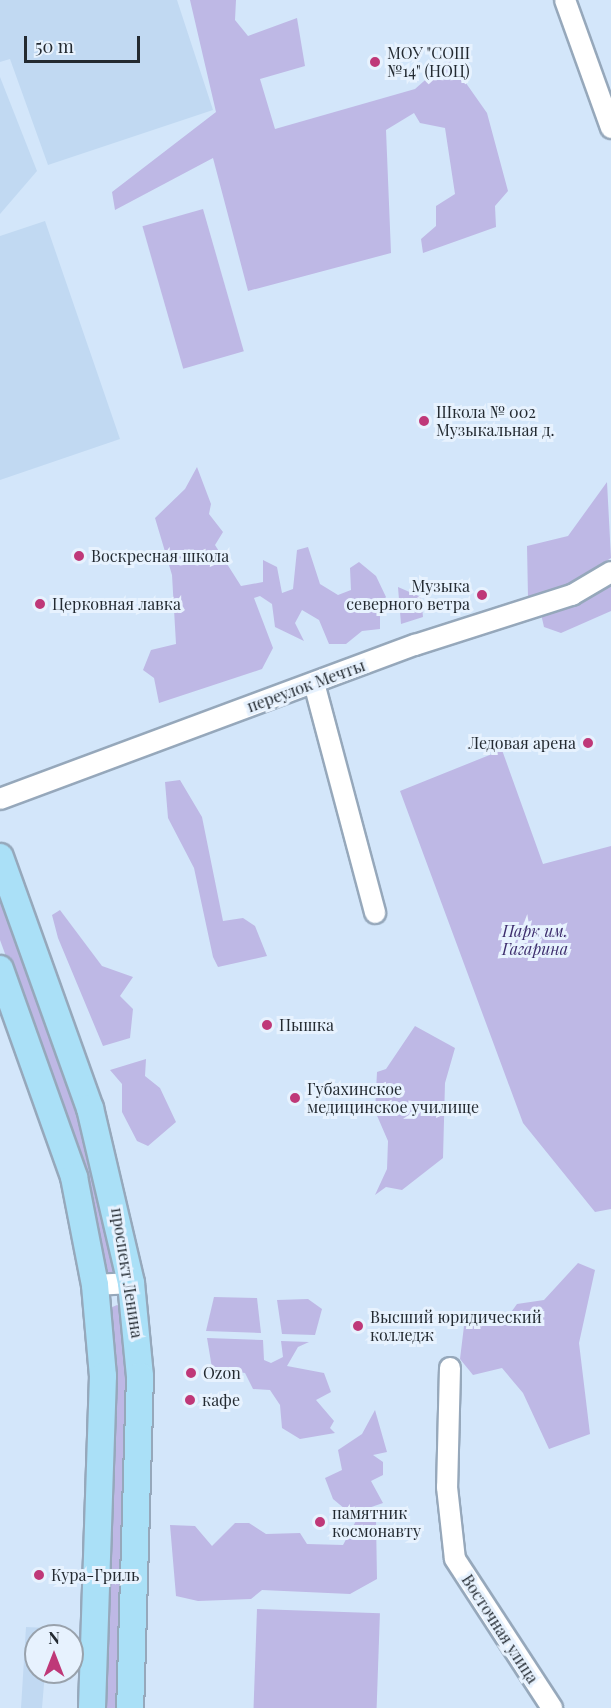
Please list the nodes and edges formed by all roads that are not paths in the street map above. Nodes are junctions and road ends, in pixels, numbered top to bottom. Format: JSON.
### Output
{"nodes":[{"id":1,"x":566,"y":0,"type":"edge"},
{"id":2,"x":611,"y":128,"type":"edge"},
{"id":3,"x":611,"y":572,"type":"edge"},
{"id":4,"x":314,"y":683,"type":"junction"},
{"id":5,"x":0,"y":799,"type":"edge"},
{"id":6,"x":0,"y":857,"type":"edge"},
{"id":7,"x":375,"y":913,"type":"dead end"},
{"id":8,"x":0,"y":969,"type":"edge"},
{"id":9,"x":132,"y":1283,"type":"junction"},
{"id":10,"x":95,"y":1285,"type":"junction"},
{"id":11,"x":450,"y":1368,"type":"dead end"},
{"id":12,"x":92,"y":1708,"type":"edge"},
{"id":13,"x":130,"y":1708,"type":"edge"},
{"id":14,"x":552,"y":1708,"type":"edge"}],
"edges":[{"from":1,"to":2,"type":"street"},
{"from":3,"to":4,"type":"street","name":"переулок Мечты"},
{"from":4,"to":5,"type":"street","name":"переулок Мечты"},
{"from":4,"to":7,"type":"street"},
{"from":6,"to":9,"type":"main road","name":"проспект Ленина"},
{"from":8,"to":10,"type":"main road","name":"проспект Ленина"},
{"from":9,"to":10,"type":"street"},
{"from":9,"to":13,"type":"main road","name":"проспект Ленина"},
{"from":10,"to":12,"type":"main road","name":"проспект Ленина"},
{"from":11,"to":14,"type":"street","name":"Восточная улица"}]}
